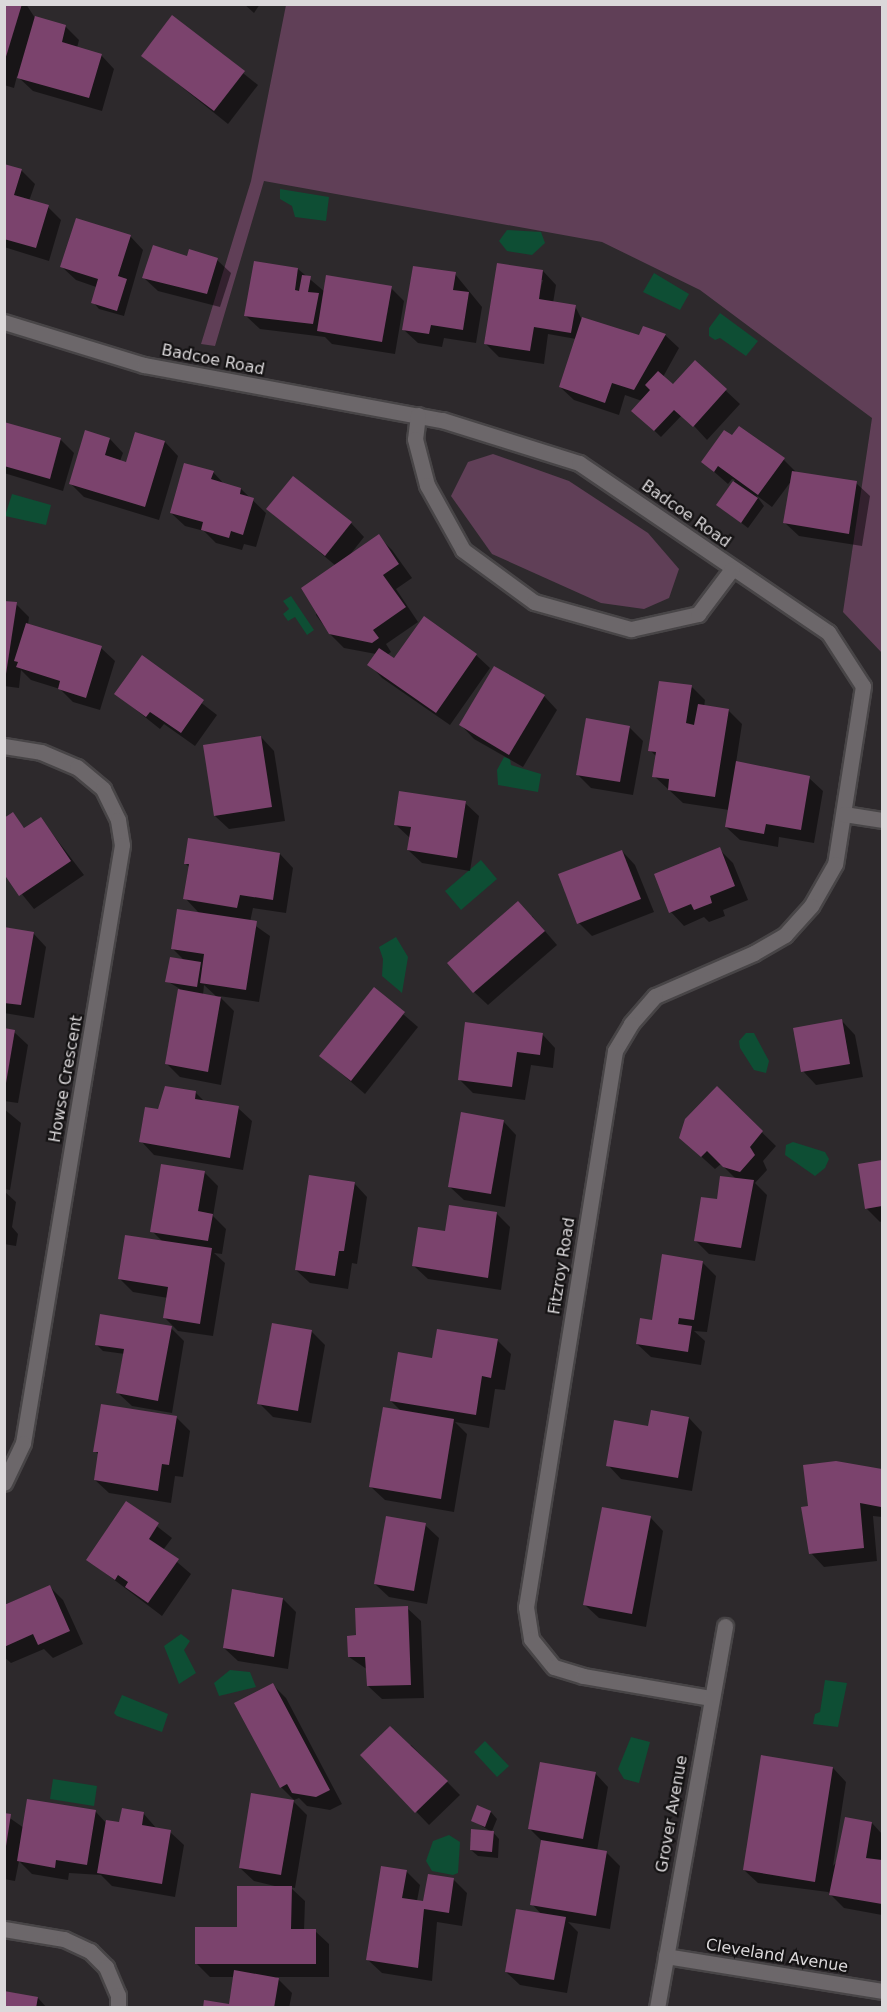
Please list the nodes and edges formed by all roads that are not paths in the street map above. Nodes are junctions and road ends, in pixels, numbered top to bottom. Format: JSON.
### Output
{"nodes":[{"id":1,"x":4,"y":322,"type":"edge"},
{"id":2,"x":418,"y":415,"type":"junction"},
{"id":3,"x":732,"y":568,"type":"junction"},
{"id":4,"x":863,"y":686,"type":"joint"},
{"id":5,"x":4,"y":746,"type":"edge"},
{"id":6,"x":844,"y":814,"type":"junction"},
{"id":7,"x":882,"y":820,"type":"edge"},
{"id":8,"x":4,"y":1483,"type":"edge"},
{"id":9,"x":725,"y":1626,"type":"dead end"},
{"id":10,"x":711,"y":1698,"type":"junction"},
{"id":11,"x":4,"y":1929,"type":"edge"},
{"id":12,"x":666,"y":1956,"type":"junction"},
{"id":13,"x":882,"y":1991,"type":"edge"},
{"id":14,"x":118,"y":2007,"type":"edge"},
{"id":15,"x":657,"y":2007,"type":"edge"}],
"edges":[{"from":1,"to":2,"type":"street","name":"Badcoe Road"},
{"from":2,"to":3,"type":"street","name":"Badcoe Road"},
{"from":2,"to":3,"type":"street","name":"Badcoe Road"},
{"from":3,"to":4,"type":"street","name":"Badcoe Road"},
{"from":4,"to":6,"type":"street","name":"Fitzroy Road"},
{"from":5,"to":8,"type":"street","name":"Howse Crescent"},
{"from":6,"to":7,"type":"street"},
{"from":6,"to":10,"type":"street","name":"Fitzroy Road"},
{"from":9,"to":10,"type":"street","name":"Grover Avenue"},
{"from":10,"to":12,"type":"street","name":"Grover Avenue"},
{"from":11,"to":14,"type":"street"},
{"from":12,"to":13,"type":"street","name":"Cleveland Avenue"},
{"from":12,"to":15,"type":"street","name":"Grover Avenue"}]}
